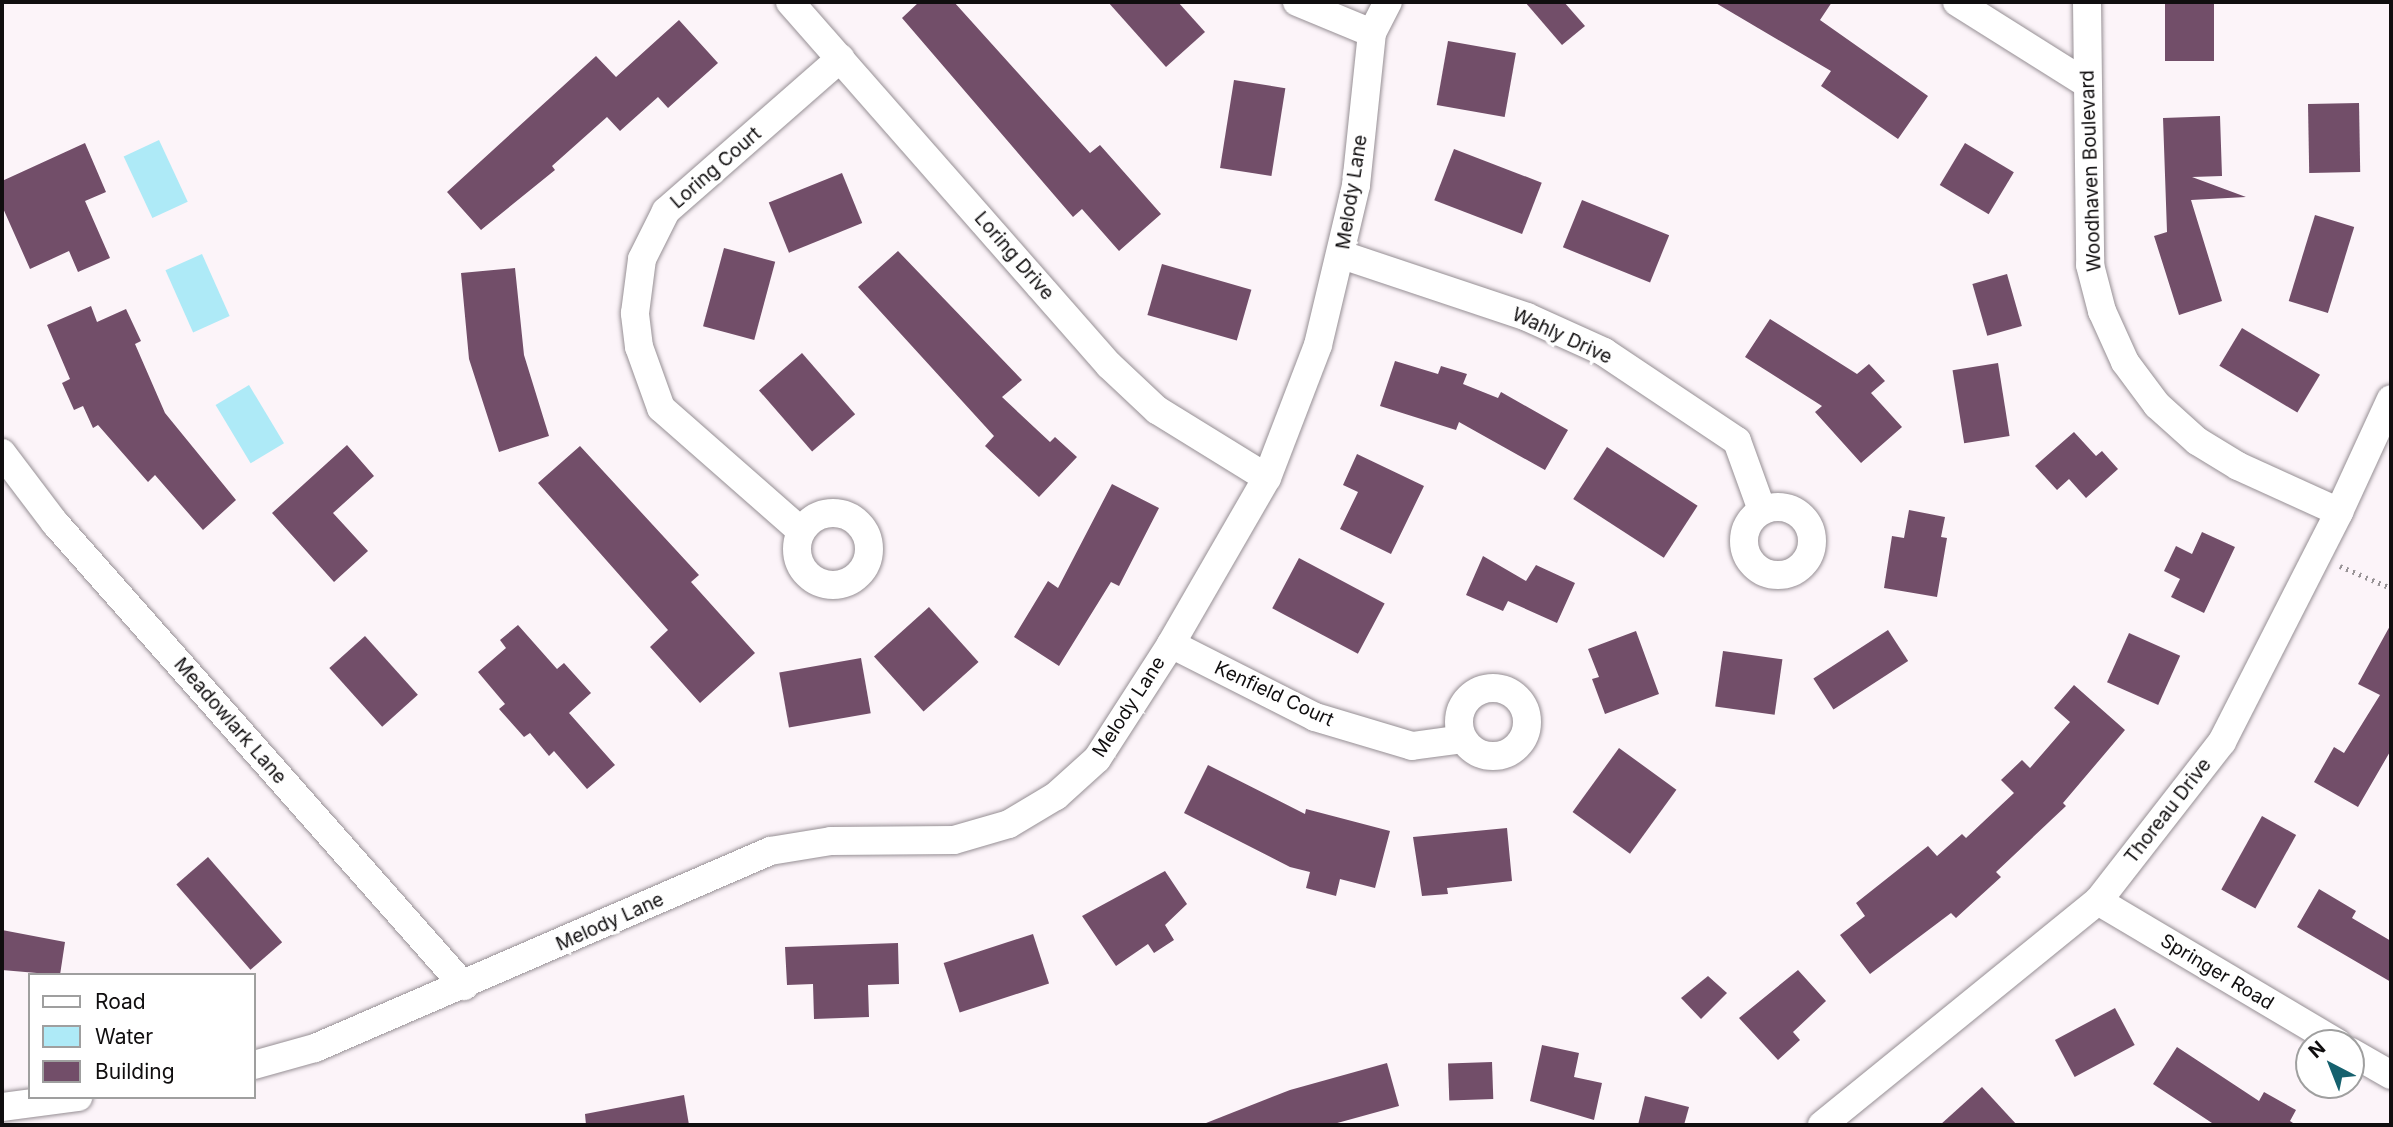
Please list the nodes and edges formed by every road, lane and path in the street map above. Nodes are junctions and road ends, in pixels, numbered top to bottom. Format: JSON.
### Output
{"nodes":[{"id":1,"x":790,"y":2,"type":"edge"},
{"id":2,"x":1297,"y":2,"type":"edge"},
{"id":3,"x":1388,"y":2,"type":"edge"},
{"id":4,"x":1958,"y":2,"type":"edge"},
{"id":5,"x":2087,"y":2,"type":"edge"},
{"id":6,"x":1372,"y":33,"type":"junction"},
{"id":7,"x":841,"y":58,"type":"junction"},
{"id":8,"x":2087,"y":84,"type":"junction"},
{"id":9,"x":1342,"y":255,"type":"junction"},
{"id":10,"x":2391,"y":399,"type":"edge"},
{"id":11,"x":2,"y":453,"type":"edge"},
{"id":12,"x":1267,"y":478,"type":"junction"},
{"id":13,"x":1762,"y":510,"type":"dead end"},
{"id":14,"x":2339,"y":512,"type":"junction"},
{"id":15,"x":801,"y":531,"type":"dead end"},
{"id":16,"x":2317,"y":556,"type":"junction"},
{"id":17,"x":2391,"y":588,"type":"edge"},
{"id":18,"x":1171,"y":644,"type":"junction"},
{"id":19,"x":1463,"y":739,"type":"dead end"},
{"id":20,"x":2098,"y":901,"type":"junction"},
{"id":21,"x":464,"y":986,"type":"junction"},
{"id":22,"x":2313,"y":1029,"type":"edge"},
{"id":23,"x":2365,"y":1060,"type":"edge"},
{"id":24,"x":256,"y":1064,"type":"edge"},
{"id":25,"x":2391,"y":1076,"type":"edge"},
{"id":26,"x":63,"y":1099,"type":"edge"},
{"id":27,"x":2,"y":1107,"type":"edge"},
{"id":28,"x":1822,"y":1125,"type":"edge"}],
"edges":[{"from":1,"to":7,"type":"street","name":"Loring Drive"},
{"from":2,"to":6,"type":"street"},
{"from":3,"to":6,"type":"street","name":"Melody Lane"},
{"from":4,"to":8,"type":"street"},
{"from":5,"to":8,"type":"street","name":"Woodhaven Boulevard"},
{"from":6,"to":9,"type":"street","name":"Melody Lane"},
{"from":7,"to":12,"type":"street","name":"Loring Drive"},
{"from":7,"to":15,"type":"street","name":"Loring Court"},
{"from":8,"to":14,"type":"street","name":"Woodhaven Boulevard"},
{"from":9,"to":12,"type":"street","name":"Melody Lane"},
{"from":9,"to":13,"type":"street","name":"Wahly Drive"},
{"from":10,"to":14,"type":"street","name":"Thoreau Drive"},
{"from":11,"to":21,"type":"street","name":"Meadowlark Lane"},
{"from":12,"to":18,"type":"street","name":"Melody Lane"},
{"from":14,"to":16,"type":"street","name":"Thoreau Drive"},
{"from":16,"to":17,"type":"path"},
{"from":16,"to":20,"type":"street","name":"Thoreau Drive"},
{"from":18,"to":19,"type":"street","name":"Kenfield Court"},
{"from":18,"to":21,"type":"street","name":"Melody Lane"},
{"from":20,"to":22,"type":"street","name":"Springer Road"},
{"from":20,"to":28,"type":"street","name":"Thoreau Drive"},
{"from":21,"to":24,"type":"street","name":"Melody Lane"},
{"from":23,"to":25,"type":"street"},
{"from":26,"to":27,"type":"street"}]}
